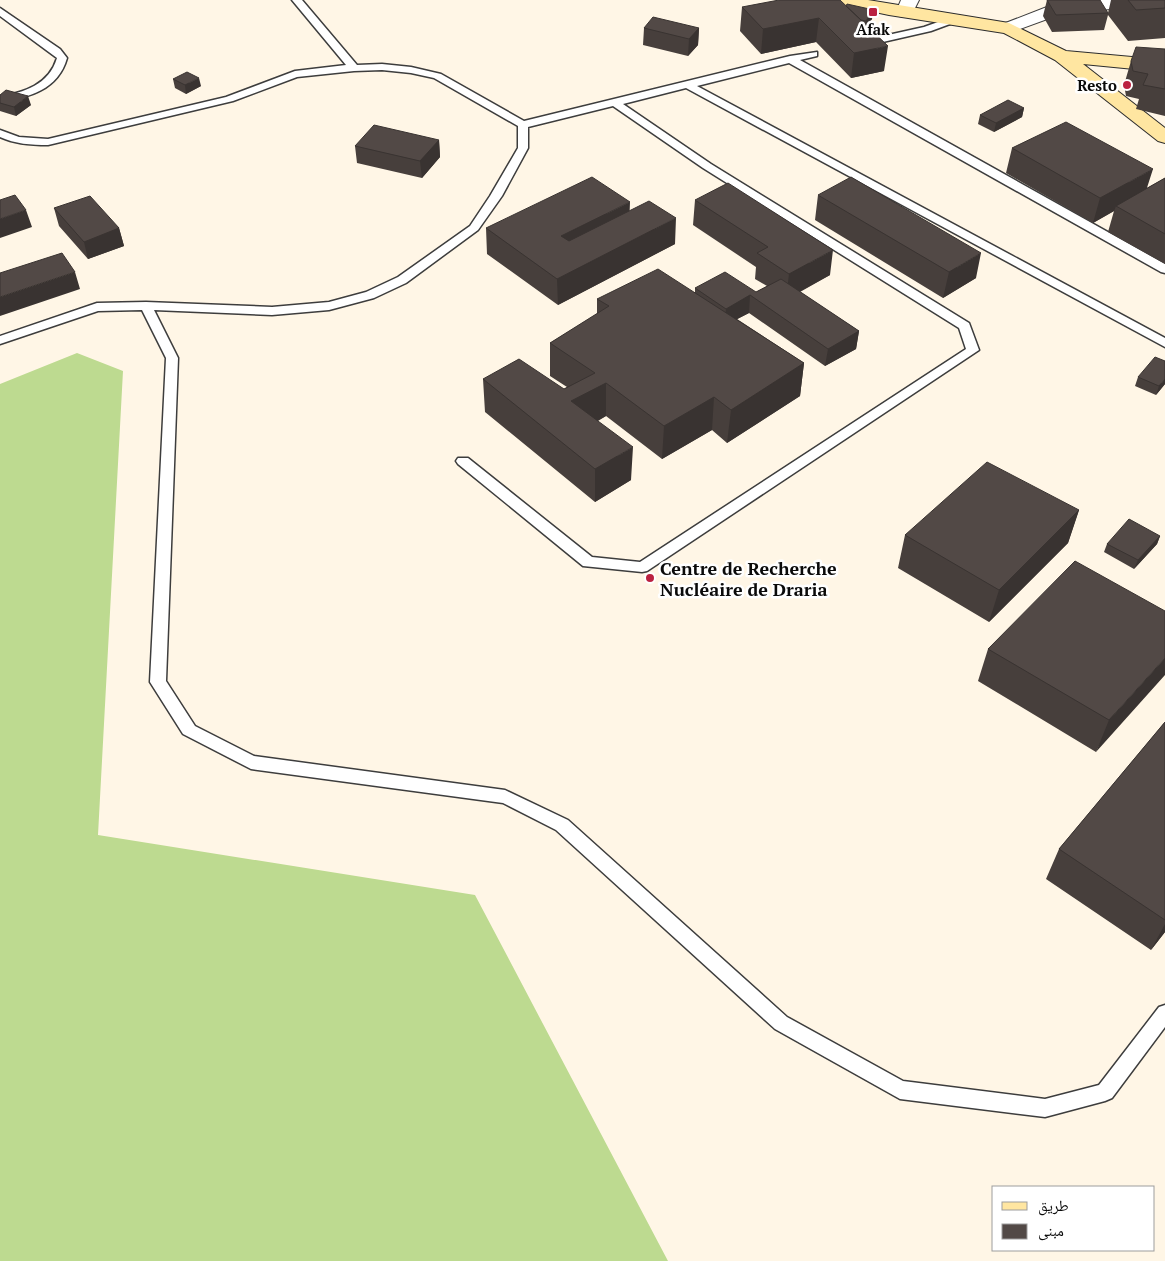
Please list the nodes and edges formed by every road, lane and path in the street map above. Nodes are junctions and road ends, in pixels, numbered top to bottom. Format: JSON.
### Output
{"nodes":[{"id":1,"x":297,"y":0,"type":"edge"},
{"id":2,"x":843,"y":0,"type":"edge"},
{"id":3,"x":1150,"y":0,"type":"edge"},
{"id":4,"x":1114,"y":1,"type":"edge"},
{"id":5,"x":907,"y":6,"type":"edge"},
{"id":6,"x":0,"y":11,"type":"edge"},
{"id":7,"x":955,"y":19,"type":"junction"},
{"id":8,"x":1009,"y":28,"type":"junction"},
{"id":9,"x":874,"y":41,"type":"edge"},
{"id":10,"x":813,"y":54,"type":"dead end"},
{"id":11,"x":1062,"y":56,"type":"junction"},
{"id":12,"x":790,"y":59,"type":"junction"},
{"id":13,"x":1165,"y":66,"type":"edge"},
{"id":14,"x":354,"y":68,"type":"junction"},
{"id":15,"x":688,"y":85,"type":"junction"},
{"id":16,"x":0,"y":100,"type":"edge"},
{"id":17,"x":615,"y":103,"type":"junction"},
{"id":18,"x":523,"y":125,"type":"junction"},
{"id":19,"x":0,"y":134,"type":"edge"},
{"id":20,"x":1165,"y":137,"type":"edge"},
{"id":21,"x":1165,"y":269,"type":"edge"},
{"id":22,"x":146,"y":306,"type":"junction"},
{"id":23,"x":0,"y":340,"type":"edge"},
{"id":24,"x":1165,"y":343,"type":"edge"},
{"id":25,"x":463,"y":461,"type":"dead end"},
{"id":26,"x":1165,"y":1013,"type":"edge"}],
"edges":[{"from":1,"to":14,"type":"lane"},
{"from":2,"to":5,"type":"main road"},
{"from":3,"to":4,"type":"street"},
{"from":4,"to":8,"type":"street"},
{"from":5,"to":7,"type":"main road"},
{"from":6,"to":16,"type":"lane"},
{"from":7,"to":8,"type":"main road"},
{"from":7,"to":9,"type":"lane"},
{"from":8,"to":11,"type":"main road"},
{"from":10,"to":12,"type":"lane"},
{"from":11,"to":13,"type":"main road"},
{"from":11,"to":20,"type":"main road"},
{"from":12,"to":15,"type":"lane"},
{"from":12,"to":21,"type":"lane"},
{"from":14,"to":18,"type":"lane"},
{"from":14,"to":19,"type":"lane"},
{"from":15,"to":17,"type":"lane"},
{"from":15,"to":24,"type":"lane"},
{"from":17,"to":18,"type":"lane"},
{"from":17,"to":25,"type":"lane"},
{"from":18,"to":22,"type":"lane"},
{"from":22,"to":23,"type":"lane"},
{"from":22,"to":26,"type":"lane"}]}
